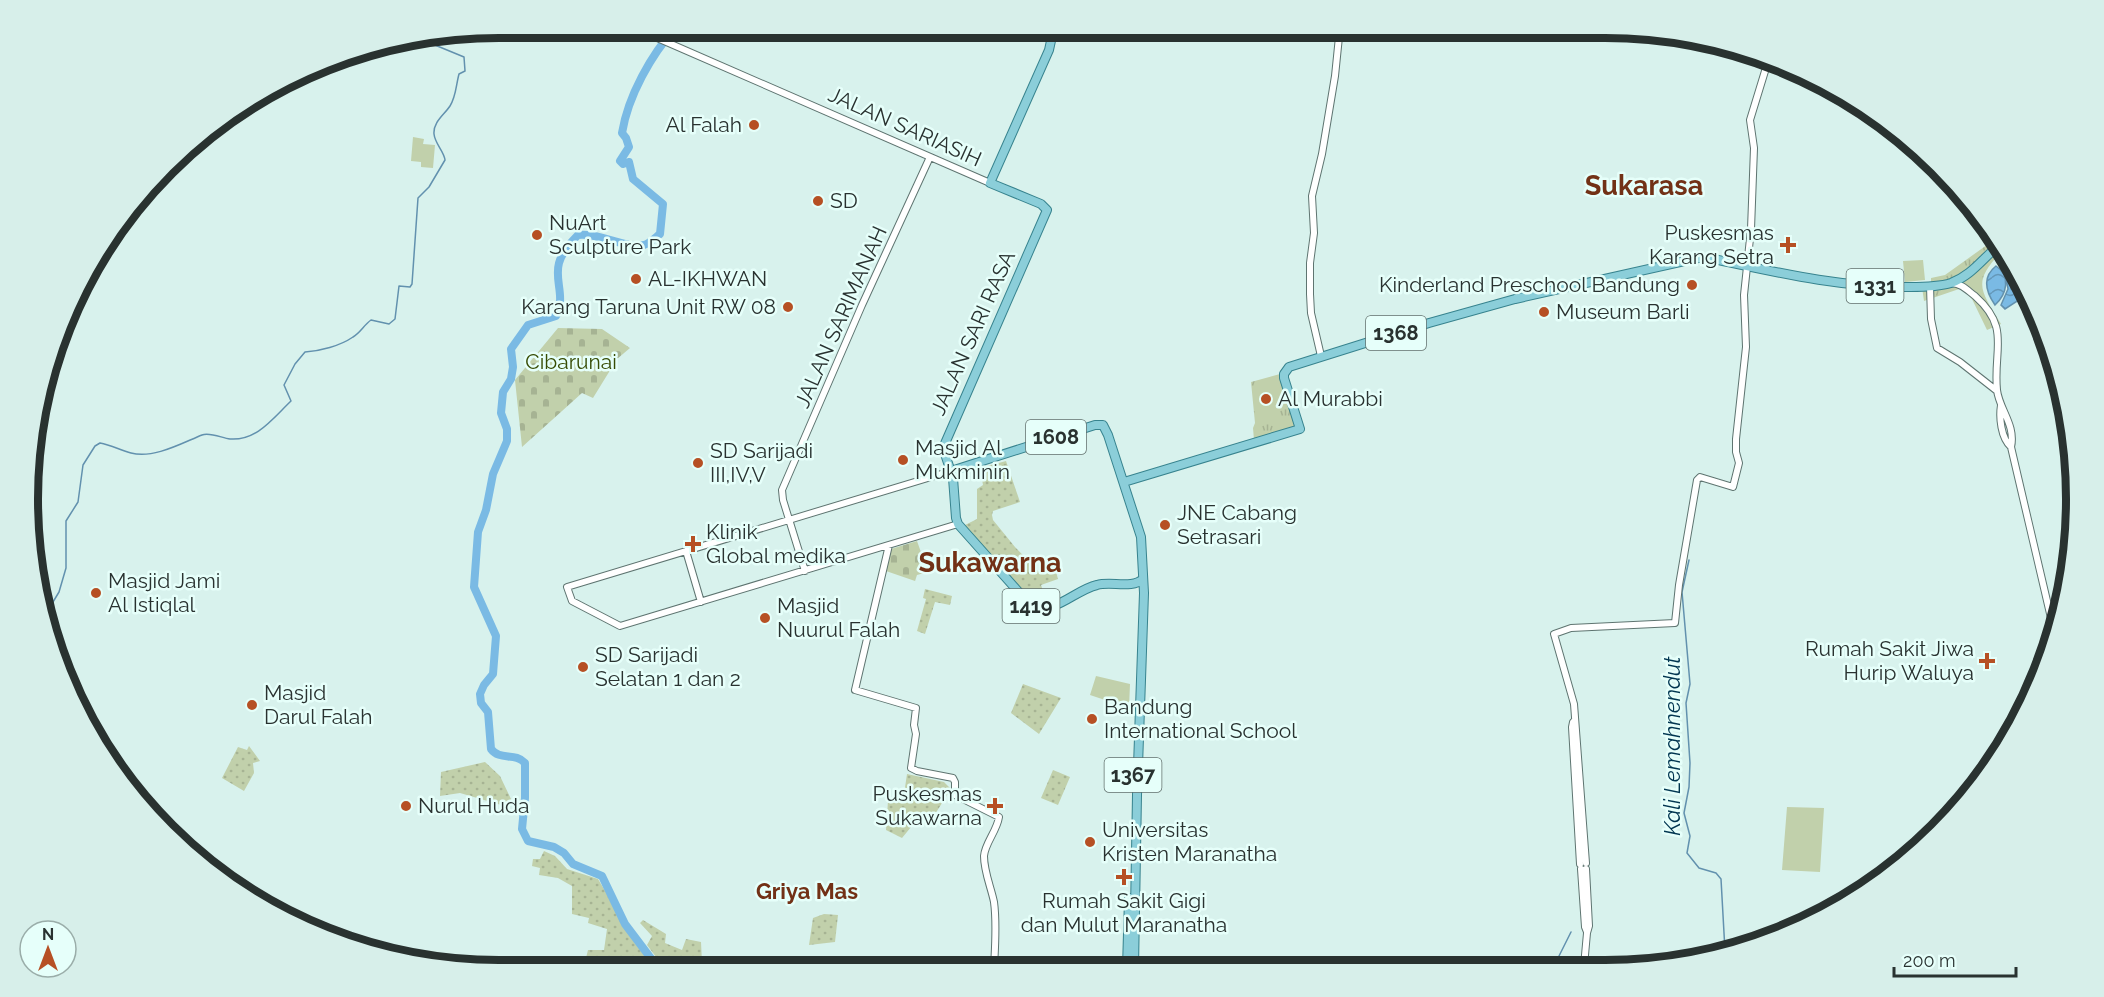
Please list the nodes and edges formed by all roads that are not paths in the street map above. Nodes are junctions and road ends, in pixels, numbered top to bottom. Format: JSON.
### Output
{"nodes":[{"id":1,"x":660,"y":38,"type":"edge"},
{"id":2,"x":1052,"y":38,"type":"edge"},
{"id":3,"x":1339,"y":38,"type":"edge"},
{"id":4,"x":1766,"y":67,"type":"edge"},
{"id":5,"x":930,"y":157,"type":"junction"},
{"id":6,"x":990,"y":183,"type":"junction"},
{"id":7,"x":1047,"y":210,"type":"joint"},
{"id":8,"x":1994,"y":251,"type":"edge"},
{"id":9,"x":1748,"y":266,"type":"junction"},
{"id":10,"x":1963,"y":282,"type":"junction"},
{"id":11,"x":1930,"y":286,"type":"junction"},
{"id":12,"x":1321,"y":356,"type":"junction"},
{"id":13,"x":1997,"y":391,"type":"junction"},
{"id":14,"x":951,"y":471,"type":"junction"},
{"id":15,"x":1124,"y":482,"type":"junction"},
{"id":16,"x":790,"y":519,"type":"junction"},
{"id":17,"x":958,"y":524,"type":"junction"},
{"id":18,"x":889,"y":545,"type":"junction"},
{"id":19,"x":686,"y":551,"type":"junction"},
{"id":20,"x":805,"y":571,"type":"junction"},
{"id":21,"x":1139,"y":581,"type":"junction"},
{"id":22,"x":701,"y":602,"type":"junction"},
{"id":23,"x":2051,"y":618,"type":"edge"},
{"id":24,"x":994,"y":960,"type":"edge"},
{"id":25,"x":1127,"y":960,"type":"edge"},
{"id":26,"x":1134,"y":960,"type":"edge"},
{"id":27,"x":1585,"y":960,"type":"edge"}],
"edges":[{"from":1,"to":5,"type":"street","name":"JALAN SARIASIH"},
{"from":2,"to":6,"type":"main road"},
{"from":3,"to":12,"type":"street"},
{"from":4,"to":9,"type":"street"},
{"from":5,"to":6,"type":"street","name":"JALAN SARIASIH"},
{"from":5,"to":16,"type":"street","name":"JALAN SARIMANAH"},
{"from":6,"to":7,"type":"main road","name":"JALAN SARIASIH"},
{"from":7,"to":14,"type":"main road","name":"JALAN SARI RASA"},
{"from":8,"to":10,"type":"main road","number":"1331"},
{"from":9,"to":11,"type":"main road","number":"1331"},
{"from":9,"to":12,"type":"main road","number":"1368"},
{"from":9,"to":27,"type":"street"},
{"from":10,"to":11,"type":"main road","number":"1331"},
{"from":10,"to":13,"type":"street"},
{"from":11,"to":13,"type":"street"},
{"from":12,"to":15,"type":"main road","number":"1368"},
{"from":13,"to":23,"type":"street"},
{"from":14,"to":15,"type":"main road","number":"1608"},
{"from":14,"to":16,"type":"street"},
{"from":14,"to":17,"type":"main road","name":"JALAN SARI RASA"},
{"from":15,"to":21,"type":"main road","number":"1367"},
{"from":16,"to":19,"type":"street"},
{"from":16,"to":20,"type":"street"},
{"from":17,"to":18,"type":"street"},
{"from":17,"to":21,"type":"main road","number":"1419"},
{"from":18,"to":20,"type":"street"},
{"from":18,"to":24,"type":"street"},
{"from":19,"to":22,"type":"street"},
{"from":19,"to":22,"type":"street"},
{"from":20,"to":22,"type":"street"},
{"from":21,"to":25,"type":"main road","number":"1367"},
{"from":21,"to":26,"type":"main road","number":"1367"}]}
